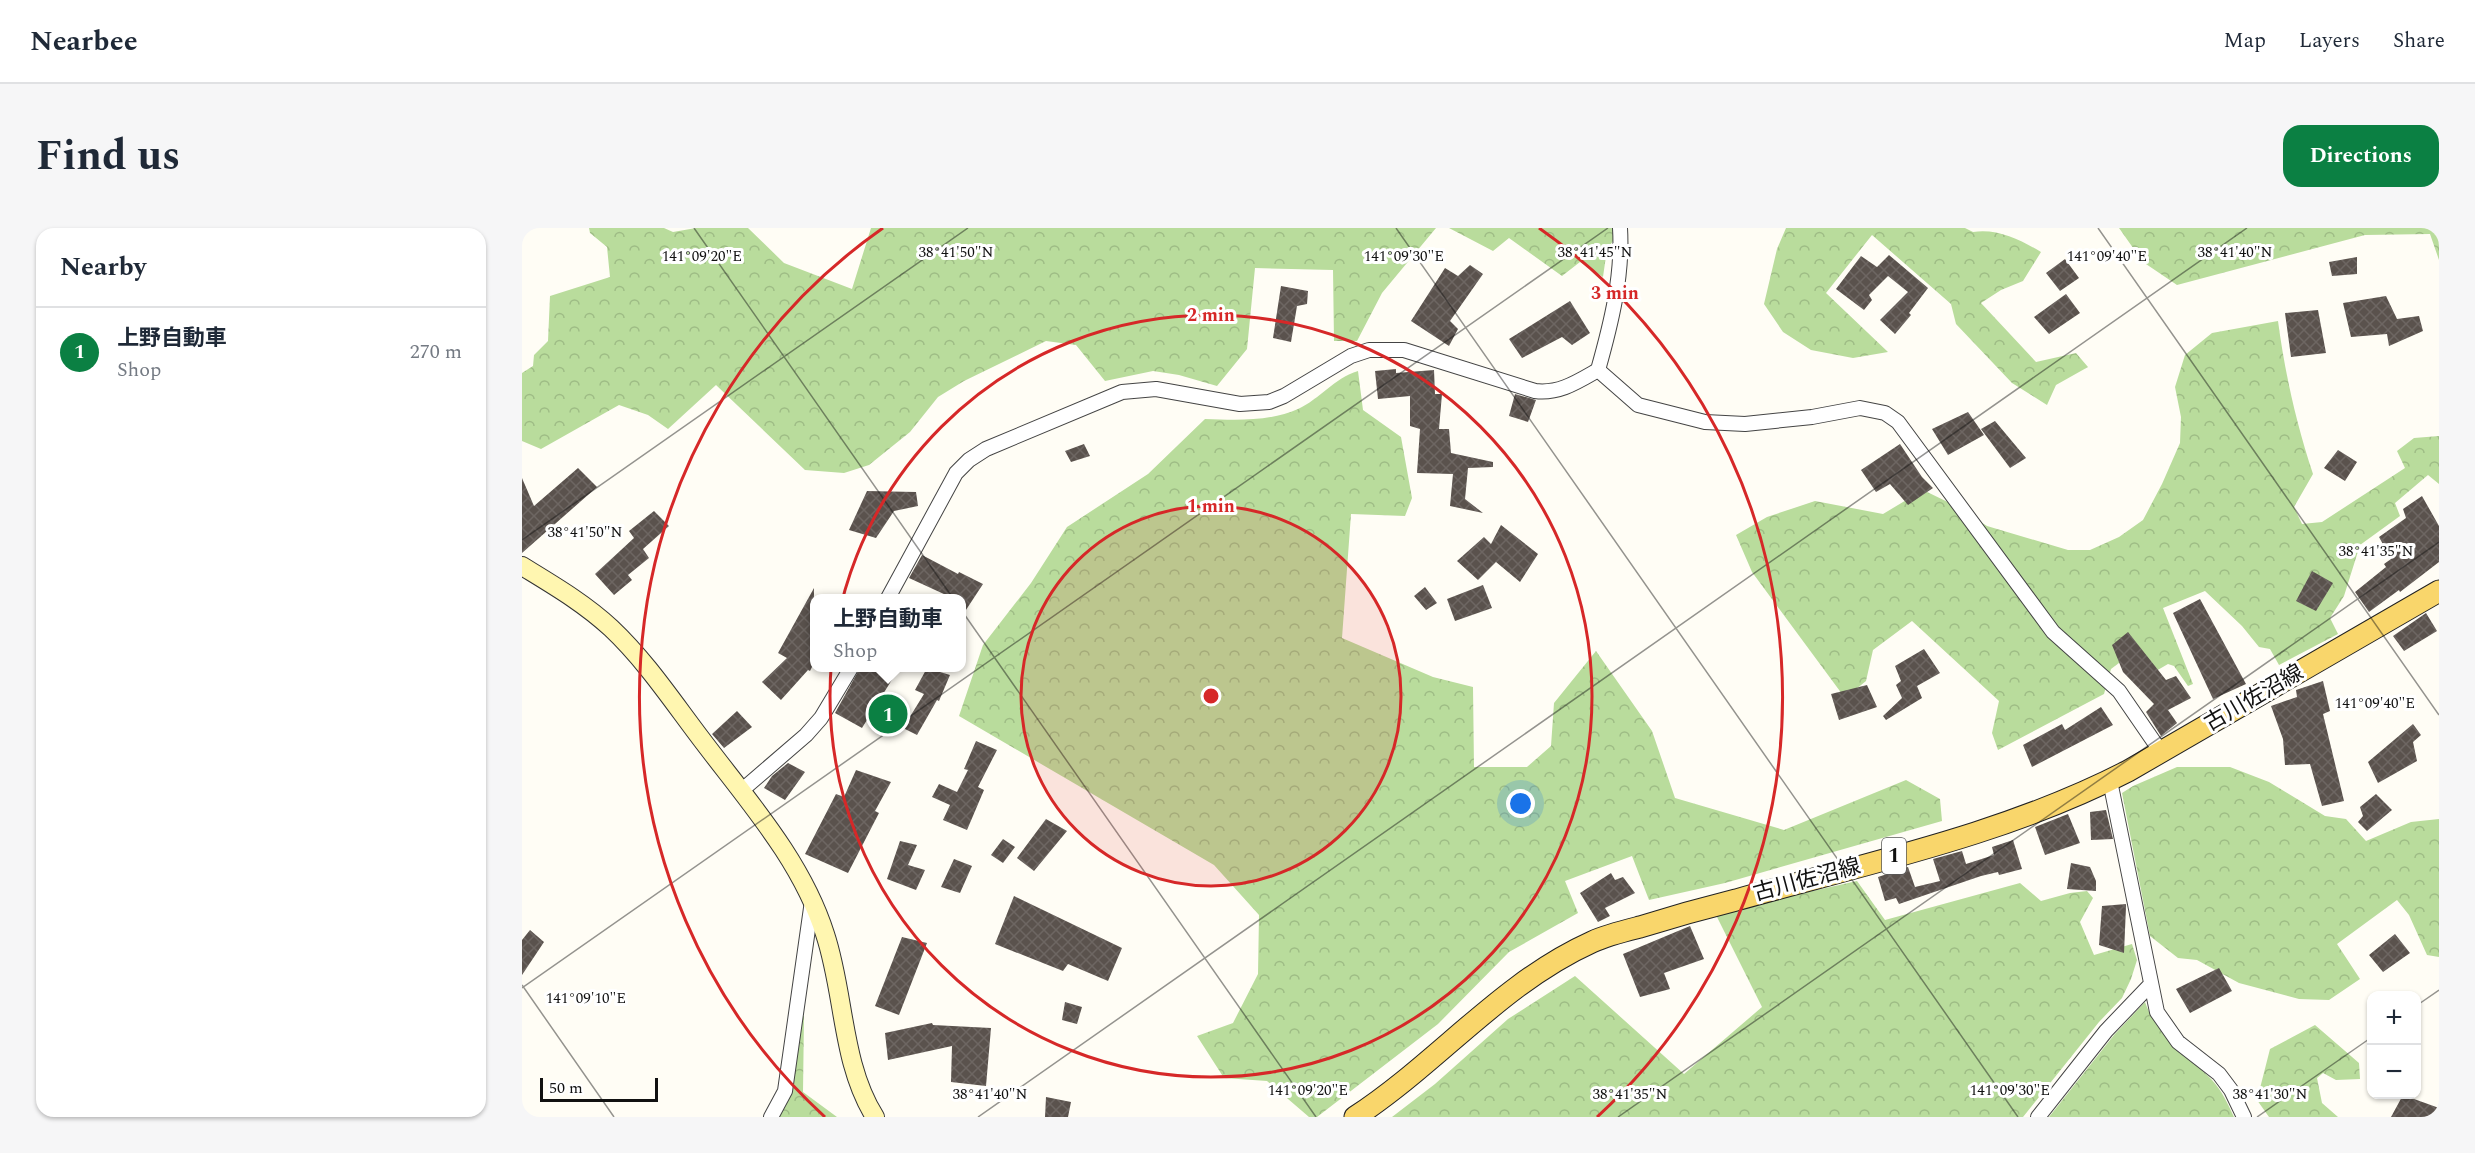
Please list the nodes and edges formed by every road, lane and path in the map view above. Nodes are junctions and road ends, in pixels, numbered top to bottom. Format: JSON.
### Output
{"nodes":[{"id":1,"x":1620,"y":228,"type":"edge"},
{"id":2,"x":1598,"y":370,"type":"junction"},
{"id":3,"x":522,"y":566,"type":"edge"},
{"id":4,"x":2439,"y":591,"type":"edge"},
{"id":5,"x":890,"y":594,"type":"edge"},
{"id":6,"x":849,"y":672,"type":"edge"},
{"id":7,"x":2161,"y":752,"type":"junction"},
{"id":8,"x":2110,"y":781,"type":"junction"},
{"id":9,"x":741,"y":791,"type":"junction"},
{"id":10,"x":812,"y":899,"type":"junction"},
{"id":11,"x":2150,"y":985,"type":"junction"},
{"id":12,"x":771,"y":1117,"type":"edge"},
{"id":13,"x":875,"y":1117,"type":"edge"},
{"id":14,"x":1355,"y":1117,"type":"edge"},
{"id":15,"x":2038,"y":1117,"type":"edge"},
{"id":16,"x":2244,"y":1117,"type":"edge"}],
"edges":[{"from":1,"to":2,"type":"street"},
{"from":2,"to":5,"type":"street"},
{"from":2,"to":7,"type":"street"},
{"from":3,"to":9,"type":"street"},
{"from":4,"to":7,"type":"main road","name":"古川佐沼線","number":"1"},
{"from":6,"to":9,"type":"street"},
{"from":7,"to":8,"type":"main road","name":"古川佐沼線","number":"1"},
{"from":8,"to":11,"type":"street"},
{"from":8,"to":14,"type":"main road","name":"古川佐沼線","number":"1"},
{"from":9,"to":10,"type":"street"},
{"from":10,"to":12,"type":"street"},
{"from":10,"to":13,"type":"street"},
{"from":11,"to":15,"type":"street"},
{"from":11,"to":16,"type":"street"}]}
